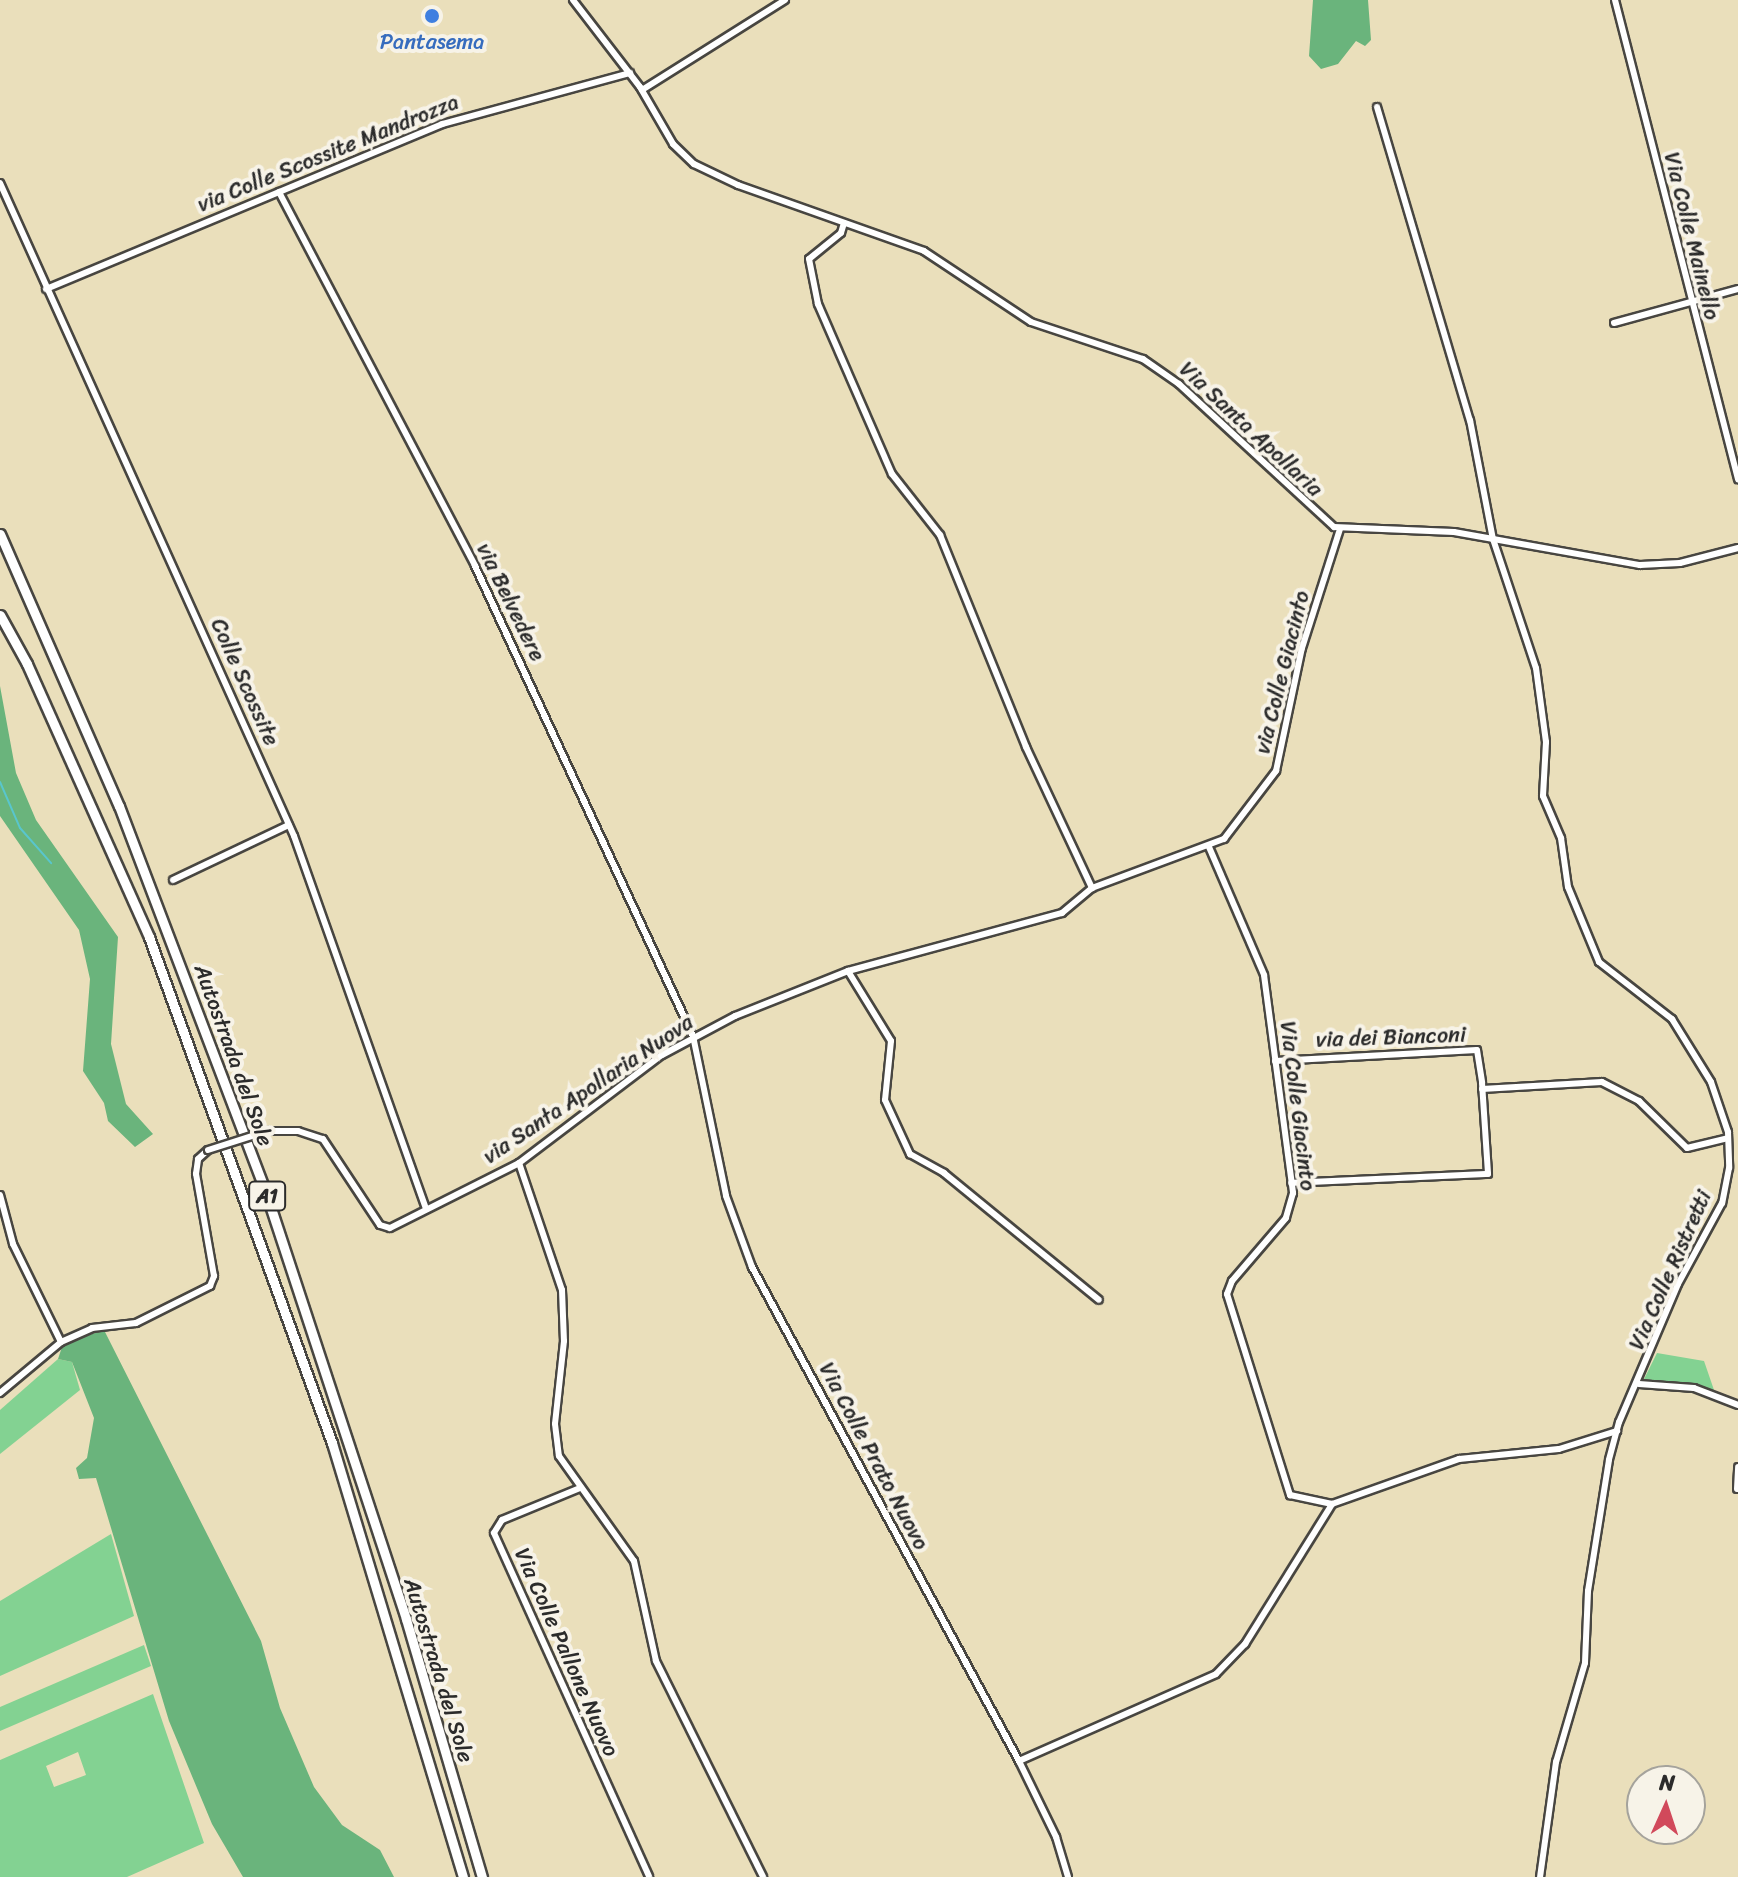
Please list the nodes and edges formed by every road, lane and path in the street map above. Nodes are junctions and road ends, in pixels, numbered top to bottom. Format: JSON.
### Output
{"nodes":[{"id":1,"x":573,"y":0,"type":"edge"},
{"id":2,"x":785,"y":0,"type":"edge"},
{"id":3,"x":1615,"y":0,"type":"edge"},
{"id":4,"x":630,"y":73,"type":"junction"},
{"id":5,"x":642,"y":90,"type":"junction"},
{"id":6,"x":1377,"y":107,"type":"dead end"},
{"id":7,"x":0,"y":183,"type":"edge"},
{"id":8,"x":279,"y":192,"type":"junction"},
{"id":9,"x":844,"y":223,"type":"junction"},
{"id":10,"x":46,"y":289,"type":"junction"},
{"id":11,"x":1738,"y":289,"type":"edge"},
{"id":12,"x":1689,"y":303,"type":"junction"},
{"id":13,"x":1614,"y":323,"type":"dead end"},
{"id":14,"x":1738,"y":479,"type":"edge"},
{"id":15,"x":1340,"y":529,"type":"junction"},
{"id":16,"x":0,"y":534,"type":"edge"},
{"id":17,"x":1493,"y":539,"type":"junction"},
{"id":18,"x":1738,"y":548,"type":"edge"},
{"id":19,"x":0,"y":615,"type":"edge"},
{"id":20,"x":289,"y":825,"type":"junction"},
{"id":21,"x":1209,"y":847,"type":"junction"},
{"id":22,"x":173,"y":880,"type":"dead end"},
{"id":23,"x":1092,"y":888,"type":"junction"},
{"id":24,"x":848,"y":971,"type":"junction"},
{"id":25,"x":693,"y":1036,"type":"junction"},
{"id":26,"x":1275,"y":1061,"type":"junction"},
{"id":27,"x":1482,"y":1089,"type":"junction"},
{"id":28,"x":1728,"y":1138,"type":"junction"},
{"id":29,"x":519,"y":1163,"type":"junction"},
{"id":30,"x":1291,"y":1183,"type":"junction"},
{"id":31,"x":0,"y":1195,"type":"edge"},
{"id":32,"x":426,"y":1209,"type":"junction"},
{"id":33,"x":1099,"y":1300,"type":"dead end"},
{"id":34,"x":61,"y":1342,"type":"junction"},
{"id":35,"x":1639,"y":1384,"type":"junction"},
{"id":36,"x":0,"y":1393,"type":"edge"},
{"id":37,"x":1738,"y":1405,"type":"edge"},
{"id":38,"x":1617,"y":1431,"type":"junction"},
{"id":39,"x":1738,"y":1467,"type":"edge"},
{"id":40,"x":580,"y":1488,"type":"junction"},
{"id":41,"x":1737,"y":1489,"type":"edge"},
{"id":42,"x":1332,"y":1504,"type":"junction"},
{"id":43,"x":1019,"y":1761,"type":"junction"},
{"id":44,"x":463,"y":1877,"type":"edge"},
{"id":45,"x":482,"y":1877,"type":"edge"},
{"id":46,"x":649,"y":1877,"type":"edge"},
{"id":47,"x":763,"y":1877,"type":"edge"},
{"id":48,"x":1068,"y":1877,"type":"edge"},
{"id":49,"x":1540,"y":1877,"type":"edge"}],
"edges":[{"from":1,"to":4,"type":"street","name":"Via Santa Apollaria"},
{"from":2,"to":5,"type":"street"},
{"from":3,"to":12,"type":"street","name":"Via Colle Mainello"},
{"from":4,"to":5,"type":"street","name":"Via Santa Apollaria"},
{"from":4,"to":8,"type":"street","name":"via Colle Scossite Mandrozza"},
{"from":5,"to":9,"type":"street","name":"Via Santa Apollaria"},
{"from":6,"to":17,"type":"street","name":"Via Colle Ristretti"},
{"from":7,"to":10,"type":"street","name":"Colle Scossite"},
{"from":8,"to":10,"type":"street","name":"via Colle Scossite Mandrozza"},
{"from":8,"to":25,"type":"street","name":"via Belvedere"},
{"from":9,"to":15,"type":"street","name":"Via Santa Apollaria"},
{"from":9,"to":23,"type":"street"},
{"from":10,"to":20,"type":"street","name":"Colle Scossite"},
{"from":11,"to":12,"type":"street"},
{"from":12,"to":13,"type":"street"},
{"from":12,"to":14,"type":"street","name":"Via Colle Mainello"},
{"from":15,"to":17,"type":"street"},
{"from":15,"to":21,"type":"street","name":"via Colle Giacinto"},
{"from":16,"to":45,"type":"highway","name":"Autostrada del Sole","number":"A1"},
{"from":17,"to":18,"type":"street"},
{"from":17,"to":28,"type":"street","name":"Via Colle Ristretti"},
{"from":19,"to":44,"type":"highway","name":"Autostrada del Sole","number":"A1"},
{"from":20,"to":22,"type":"street"},
{"from":20,"to":32,"type":"street","name":"Colle Scossite"},
{"from":21,"to":23,"type":"street","name":"via Santa Apollaria Nuova"},
{"from":21,"to":26,"type":"street","name":"Via Colle Giacinto"},
{"from":23,"to":24,"type":"street","name":"via Santa Apollaria Nuova"},
{"from":24,"to":25,"type":"street","name":"via Santa Apollaria Nuova"},
{"from":24,"to":33,"type":"street"},
{"from":25,"to":29,"type":"street","name":"via Santa Apollaria Nuova"},
{"from":25,"to":43,"type":"street","name":"Via Colle Prato Nuovo"},
{"from":26,"to":27,"type":"street","name":"via dei Bianconi"},
{"from":26,"to":30,"type":"street","name":"Via Colle Giacinto"},
{"from":27,"to":28,"type":"street"},
{"from":27,"to":30,"type":"street","name":"via dei Bianconi"},
{"from":28,"to":35,"type":"street","name":"Via Colle Ristretti"},
{"from":29,"to":32,"type":"street","name":"via Santa Apollaria Nuova"},
{"from":29,"to":40,"type":"street"},
{"from":30,"to":42,"type":"street","name":"Via Colle Giacinto"},
{"from":31,"to":34,"type":"street"},
{"from":32,"to":34,"type":"street","name":"via Santa Apollaria Nuova","bridge":true},
{"from":34,"to":36,"type":"street"},
{"from":35,"to":37,"type":"street"},
{"from":35,"to":38,"type":"street","name":"Via Colle Ristretti"},
{"from":38,"to":42,"type":"street"},
{"from":38,"to":49,"type":"street","name":"Via Colle Ristretti"},
{"from":39,"to":41,"type":"street"},
{"from":40,"to":46,"type":"street","name":"Via Colle Pallone Nuovo"},
{"from":40,"to":47,"type":"street"},
{"from":42,"to":43,"type":"street"},
{"from":43,"to":48,"type":"street","name":"Via Colle Prato Nuovo"}]}
